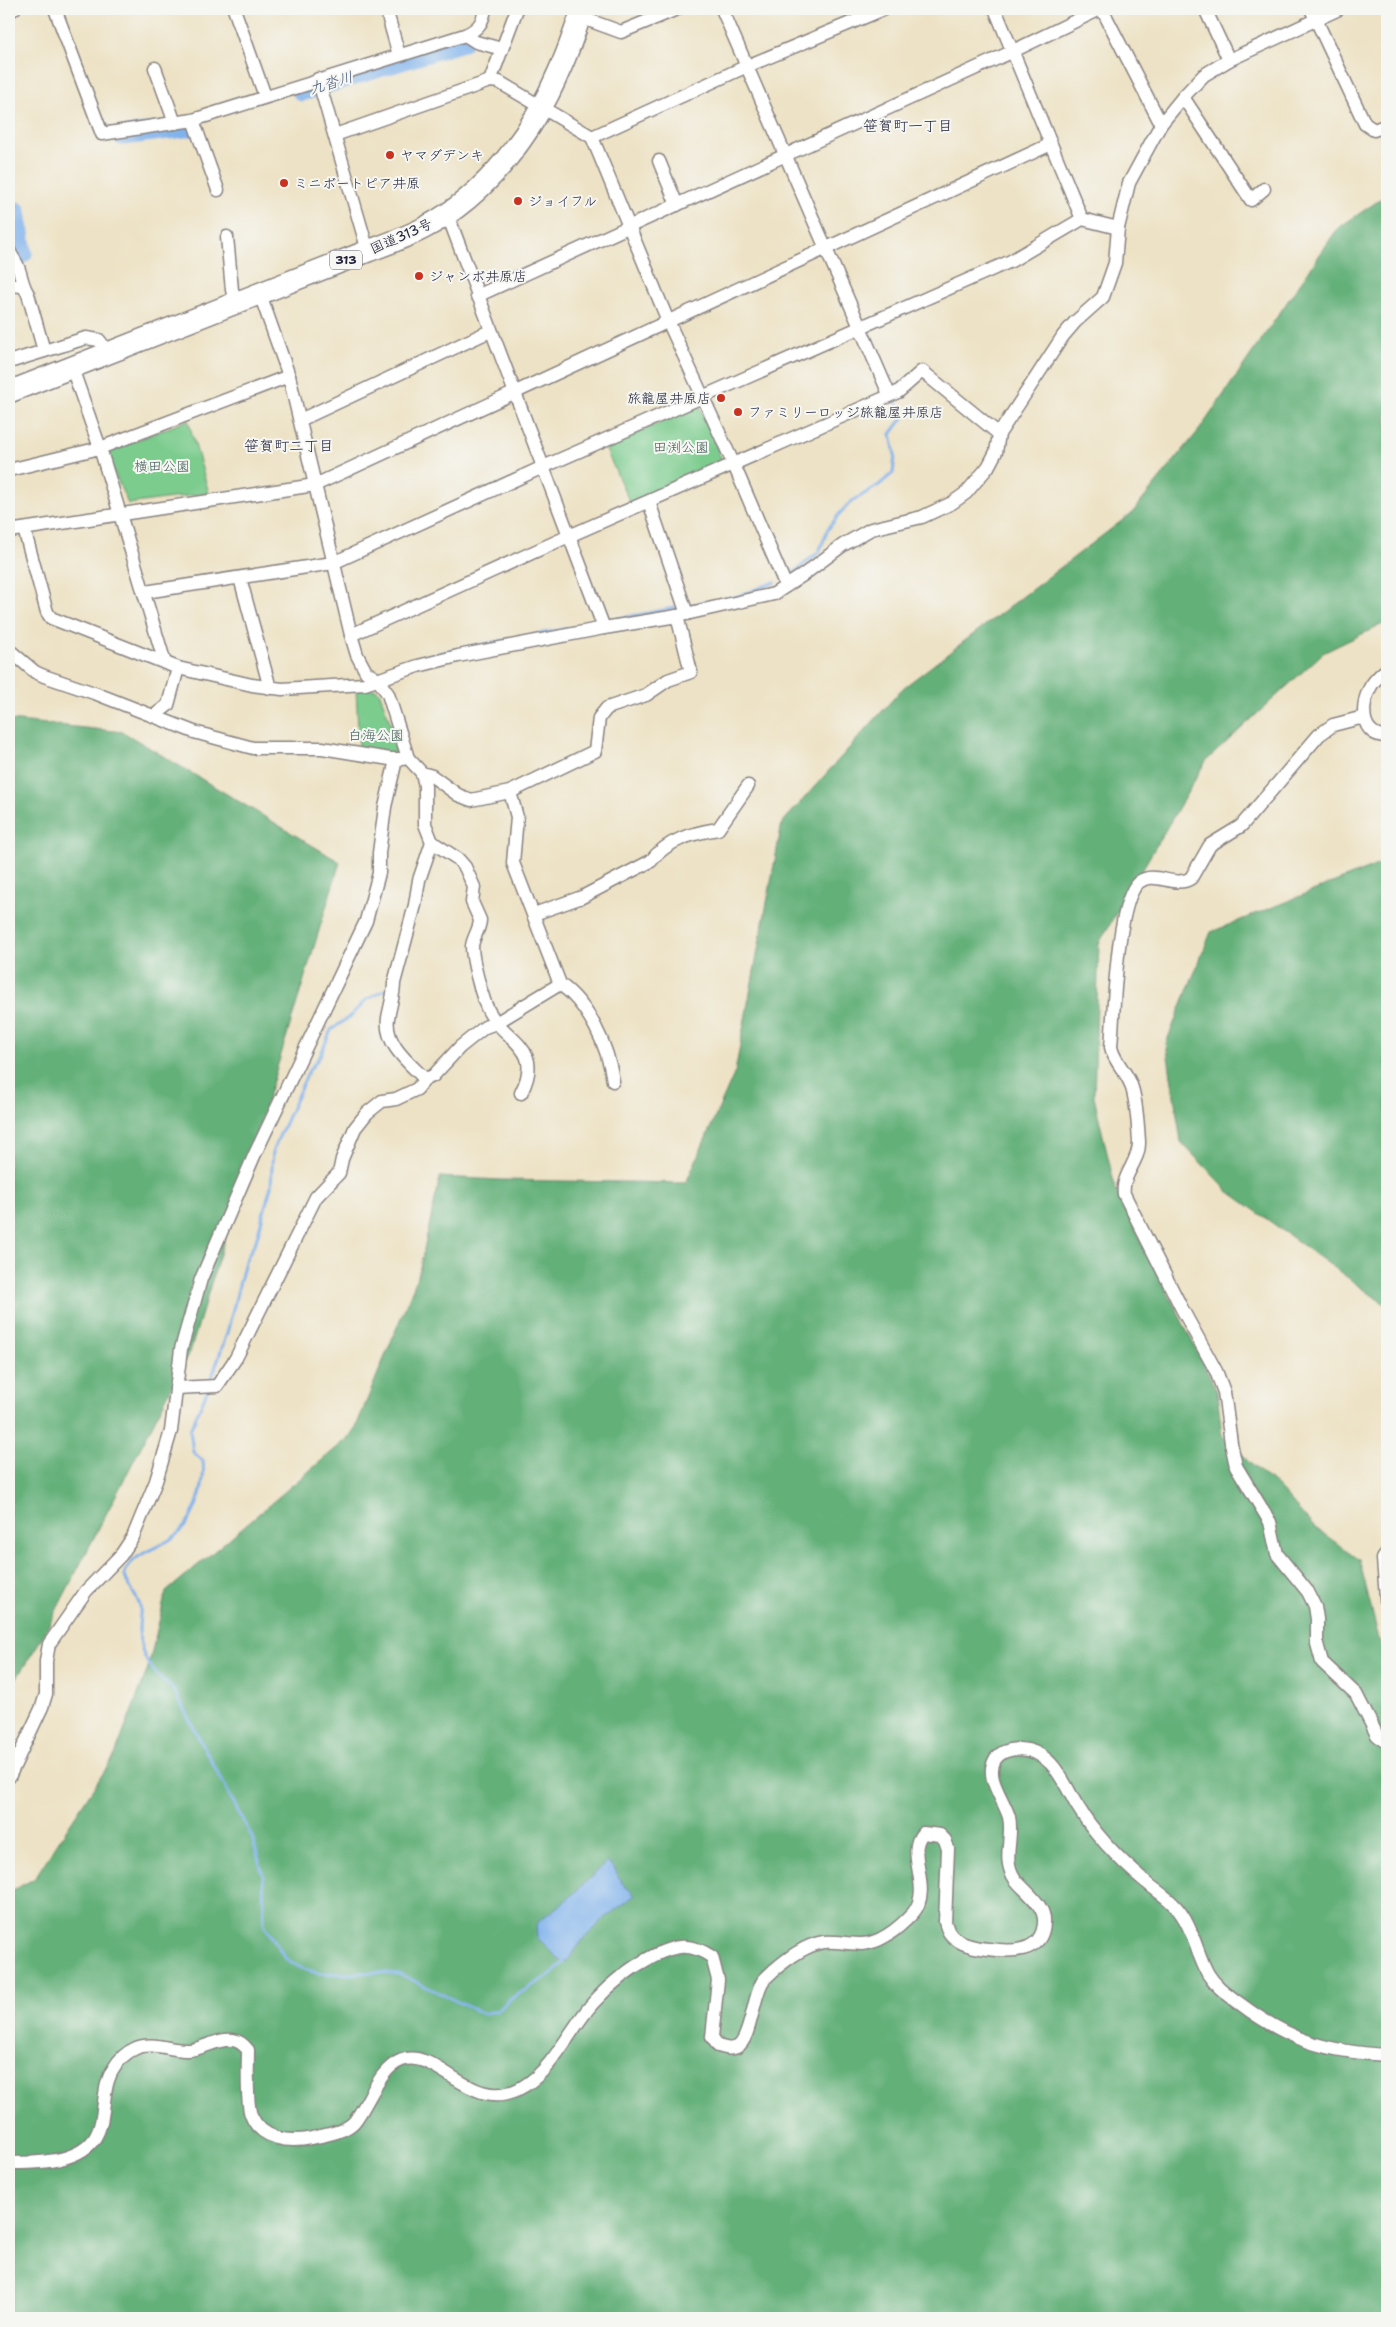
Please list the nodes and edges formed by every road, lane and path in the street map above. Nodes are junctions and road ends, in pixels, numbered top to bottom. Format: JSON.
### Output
{"nodes":[{"id":1,"x":14,"y":9,"type":"edge"},
{"id":2,"x":55,"y":9,"type":"edge"},
{"id":3,"x":234,"y":9,"type":"edge"},
{"id":4,"x":386,"y":9,"type":"edge"},
{"id":5,"x":485,"y":9,"type":"edge"},
{"id":6,"x":517,"y":9,"type":"edge"},
{"id":7,"x":677,"y":9,"type":"edge"},
{"id":8,"x":722,"y":9,"type":"edge"},
{"id":9,"x":884,"y":9,"type":"edge"},
{"id":10,"x":995,"y":9,"type":"edge"},
{"id":11,"x":1101,"y":9,"type":"edge"},
{"id":12,"x":1205,"y":9,"type":"edge"},
{"id":13,"x":1339,"y":9,"type":"edge"},
{"id":14,"x":9,"y":11,"type":"edge"},
{"id":15,"x":581,"y":13,"type":"edge"},
{"id":16,"x":1314,"y":14,"type":"edge"},
{"id":17,"x":465,"y":35,"type":"junction"},
{"id":18,"x":502,"y":49,"type":"junction"},
{"id":19,"x":1012,"y":52,"type":"junction"},
{"id":20,"x":399,"y":55,"type":"junction"},
{"id":21,"x":1230,"y":60,"type":"junction"},
{"id":22,"x":745,"y":67,"type":"junction"},
{"id":23,"x":155,"y":68,"type":"dead end"},
{"id":24,"x":490,"y":80,"type":"junction"},
{"id":25,"x":320,"y":85,"type":"junction"},
{"id":26,"x":265,"y":96,"type":"junction"},
{"id":27,"x":1183,"y":97,"type":"junction"},
{"id":28,"x":542,"y":108,"type":"junction"},
{"id":29,"x":192,"y":120,"type":"junction"},
{"id":30,"x":175,"y":123,"type":"junction"},
{"id":31,"x":1161,"y":124,"type":"junction"},
{"id":32,"x":1387,"y":125,"type":"edge"},
{"id":33,"x":335,"y":135,"type":"junction"},
{"id":34,"x":592,"y":137,"type":"junction"},
{"id":35,"x":1050,"y":144,"type":"junction"},
{"id":36,"x":785,"y":156,"type":"junction"},
{"id":37,"x":659,"y":160,"type":"dead end"},
{"id":38,"x":1264,"y":189,"type":"dead end"},
{"id":39,"x":218,"y":190,"type":"dead end"},
{"id":40,"x":677,"y":205,"type":"junction"},
{"id":41,"x":450,"y":211,"type":"junction"},
{"id":42,"x":1082,"y":218,"type":"junction"},
{"id":43,"x":628,"y":227,"type":"junction"},
{"id":44,"x":1118,"y":228,"type":"junction"},
{"id":45,"x":227,"y":237,"type":"dead end"},
{"id":46,"x":825,"y":248,"type":"junction"},
{"id":47,"x":368,"y":251,"type":"junction"},
{"id":48,"x":13,"y":258,"type":"edge"},
{"id":49,"x":9,"y":286,"type":"edge"},
{"id":50,"x":22,"y":286,"type":"junction"},
{"id":51,"x":260,"y":294,"type":"junction"},
{"id":52,"x":477,"y":296,"type":"junction"},
{"id":53,"x":237,"y":303,"type":"junction"},
{"id":54,"x":668,"y":321,"type":"junction"},
{"id":55,"x":859,"y":328,"type":"junction"},
{"id":56,"x":490,"y":331,"type":"junction"},
{"id":57,"x":44,"y":351,"type":"junction"},
{"id":58,"x":109,"y":353,"type":"junction"},
{"id":59,"x":9,"y":362,"type":"edge"},
{"id":60,"x":72,"y":368,"type":"junction"},
{"id":61,"x":289,"y":376,"type":"junction"},
{"id":62,"x":9,"y":392,"type":"edge"},
{"id":63,"x":514,"y":392,"type":"junction"},
{"id":64,"x":889,"y":394,"type":"junction"},
{"id":65,"x":703,"y":398,"type":"junction"},
{"id":66,"x":300,"y":420,"type":"junction"},
{"id":67,"x":999,"y":434,"type":"junction"},
{"id":68,"x":100,"y":448,"type":"junction"},
{"id":69,"x":734,"y":465,"type":"junction"},
{"id":70,"x":543,"y":467,"type":"junction"},
{"id":71,"x":9,"y":470,"type":"edge"},
{"id":72,"x":315,"y":485,"type":"junction"},
{"id":73,"x":649,"y":502,"type":"junction"},
{"id":74,"x":120,"y":514,"type":"junction"},
{"id":75,"x":24,"y":529,"type":"junction"},
{"id":76,"x":9,"y":531,"type":"edge"},
{"id":77,"x":569,"y":536,"type":"junction"},
{"id":78,"x":333,"y":563,"type":"junction"},
{"id":79,"x":240,"y":578,"type":"junction"},
{"id":80,"x":786,"y":586,"type":"junction"},
{"id":81,"x":145,"y":592,"type":"junction"},
{"id":82,"x":682,"y":615,"type":"junction"},
{"id":83,"x":604,"y":628,"type":"junction"},
{"id":84,"x":351,"y":635,"type":"junction"},
{"id":85,"x":9,"y":650,"type":"edge"},
{"id":86,"x":165,"y":663,"type":"junction"},
{"id":87,"x":178,"y":668,"type":"junction"},
{"id":88,"x":1387,"y":669,"type":"edge"},
{"id":89,"x":378,"y":680,"type":"junction"},
{"id":90,"x":270,"y":688,"type":"junction"},
{"id":91,"x":154,"y":716,"type":"junction"},
{"id":92,"x":1364,"y":717,"type":"junction"},
{"id":93,"x":1387,"y":736,"type":"edge"},
{"id":94,"x":402,"y":759,"type":"junction"},
{"id":95,"x":422,"y":773,"type":"junction"},
{"id":96,"x":748,"y":786,"type":"dead end"},
{"id":97,"x":510,"y":792,"type":"junction"},
{"id":98,"x":432,"y":842,"type":"junction"},
{"id":99,"x":534,"y":914,"type":"junction"},
{"id":100,"x":560,"y":984,"type":"junction"},
{"id":101,"x":496,"y":1023,"type":"junction"},
{"id":102,"x":425,"y":1079,"type":"junction"},
{"id":103,"x":612,"y":1081,"type":"dead end"},
{"id":104,"x":521,"y":1093,"type":"dead end"},
{"id":105,"x":176,"y":1388,"type":"junction"},
{"id":106,"x":1387,"y":1552,"type":"edge"},
{"id":107,"x":1387,"y":1610,"type":"edge"},
{"id":108,"x":1387,"y":1743,"type":"edge"},
{"id":109,"x":9,"y":1777,"type":"edge"},
{"id":110,"x":1387,"y":2055,"type":"edge"},
{"id":111,"x":9,"y":2164,"type":"edge"}],
"edges":[{"from":1,"to":14,"type":"street"},
{"from":2,"to":30,"type":"street"},
{"from":3,"to":26,"type":"street"},
{"from":4,"to":20,"type":"street"},
{"from":5,"to":17,"type":"street"},
{"from":6,"to":18,"type":"street"},
{"from":7,"to":15,"type":"street"},
{"from":8,"to":22,"type":"street"},
{"from":9,"to":22,"type":"street"},
{"from":10,"to":19,"type":"street"},
{"from":11,"to":19,"type":"street"},
{"from":11,"to":31,"type":"street"},
{"from":12,"to":21,"type":"street"},
{"from":13,"to":16,"type":"street"},
{"from":15,"to":28,"type":"highway","name":"国道313号","number":"313"},
{"from":16,"to":21,"type":"street"},
{"from":16,"to":32,"type":"street"},
{"from":17,"to":18,"type":"street"},
{"from":17,"to":20,"type":"street"},
{"from":18,"to":24,"type":"street"},
{"from":19,"to":35,"type":"street"},
{"from":19,"to":36,"type":"street"},
{"from":20,"to":25,"type":"street"},
{"from":21,"to":27,"type":"street"},
{"from":22,"to":34,"type":"street"},
{"from":22,"to":36,"type":"street"},
{"from":23,"to":30,"type":"street"},
{"from":24,"to":28,"type":"street"},
{"from":24,"to":33,"type":"street"},
{"from":25,"to":26,"type":"street"},
{"from":25,"to":33,"type":"street"},
{"from":26,"to":29,"type":"street"},
{"from":27,"to":31,"type":"street"},
{"from":27,"to":38,"type":"street"},
{"from":28,"to":34,"type":"street"},
{"from":28,"to":41,"type":"highway","name":"国道313号","number":"313"},
{"from":29,"to":30,"type":"street"},
{"from":29,"to":39,"type":"street"},
{"from":31,"to":44,"type":"street"},
{"from":33,"to":47,"type":"street"},
{"from":34,"to":43,"type":"street"},
{"from":35,"to":42,"type":"street"},
{"from":35,"to":46,"type":"street"},
{"from":36,"to":40,"type":"street"},
{"from":36,"to":46,"type":"street"},
{"from":37,"to":40,"type":"street"},
{"from":40,"to":43,"type":"street"},
{"from":41,"to":47,"type":"highway","name":"国道313号","number":"313"},
{"from":41,"to":52,"type":"street"},
{"from":42,"to":44,"type":"street"},
{"from":42,"to":55,"type":"street"},
{"from":43,"to":52,"type":"street"},
{"from":43,"to":54,"type":"street"},
{"from":44,"to":67,"type":"street"},
{"from":45,"to":53,"type":"street"},
{"from":46,"to":54,"type":"street"},
{"from":46,"to":55,"type":"street"},
{"from":47,"to":51,"type":"highway","name":"国道313号","number":"313"},
{"from":48,"to":50,"type":"street"},
{"from":49,"to":50,"type":"street"},
{"from":50,"to":57,"type":"street"},
{"from":51,"to":53,"type":"highway","name":"国道313号","number":"313"},
{"from":51,"to":61,"type":"street"},
{"from":52,"to":56,"type":"street"},
{"from":53,"to":58,"type":"highway","name":"国道313号","number":"313"},
{"from":54,"to":63,"type":"street"},
{"from":54,"to":65,"type":"street"},
{"from":55,"to":64,"type":"street"},
{"from":55,"to":65,"type":"street"},
{"from":56,"to":63,"type":"street"},
{"from":56,"to":66,"type":"street"},
{"from":57,"to":58,"type":"street"},
{"from":57,"to":59,"type":"street"},
{"from":58,"to":60,"type":"highway","name":"国道313号","number":"313"},
{"from":60,"to":62,"type":"highway","name":"国道313号","number":"313"},
{"from":60,"to":68,"type":"street"},
{"from":61,"to":66,"type":"street"},
{"from":61,"to":68,"type":"street"},
{"from":63,"to":70,"type":"street"},
{"from":63,"to":72,"type":"street"},
{"from":64,"to":67,"type":"street"},
{"from":64,"to":69,"type":"street"},
{"from":65,"to":69,"type":"street"},
{"from":65,"to":70,"type":"street"},
{"from":66,"to":72,"type":"street"},
{"from":67,"to":80,"type":"street"},
{"from":68,"to":71,"type":"street"},
{"from":68,"to":74,"type":"street"},
{"from":69,"to":73,"type":"street"},
{"from":69,"to":80,"type":"street"},
{"from":70,"to":77,"type":"street"},
{"from":70,"to":78,"type":"street"},
{"from":72,"to":74,"type":"street"},
{"from":72,"to":78,"type":"street"},
{"from":73,"to":77,"type":"street"},
{"from":73,"to":82,"type":"street"},
{"from":74,"to":75,"type":"street"},
{"from":74,"to":81,"type":"street"},
{"from":75,"to":76,"type":"street"},
{"from":75,"to":86,"type":"street"},
{"from":77,"to":83,"type":"street"},
{"from":77,"to":84,"type":"street"},
{"from":78,"to":79,"type":"street"},
{"from":78,"to":84,"type":"street"},
{"from":79,"to":81,"type":"street"},
{"from":79,"to":90,"type":"street"},
{"from":80,"to":82,"type":"street"},
{"from":81,"to":86,"type":"street"},
{"from":82,"to":83,"type":"street"},
{"from":82,"to":97,"type":"street"},
{"from":83,"to":89,"type":"street"},
{"from":84,"to":89,"type":"street"},
{"from":85,"to":91,"type":"street"},
{"from":86,"to":87,"type":"street"},
{"from":87,"to":90,"type":"street"},
{"from":87,"to":91,"type":"street"},
{"from":88,"to":92,"type":"street"},
{"from":89,"to":90,"type":"street"},
{"from":89,"to":94,"type":"street"},
{"from":91,"to":94,"type":"street"},
{"from":92,"to":93,"type":"street"},
{"from":92,"to":108,"type":"street"},
{"from":94,"to":95,"type":"street"},
{"from":94,"to":105,"type":"street"},
{"from":95,"to":97,"type":"street"},
{"from":95,"to":98,"type":"street"},
{"from":96,"to":99,"type":"street"},
{"from":97,"to":99,"type":"street"},
{"from":98,"to":101,"type":"street"},
{"from":98,"to":102,"type":"street"},
{"from":99,"to":100,"type":"street"},
{"from":100,"to":101,"type":"street"},
{"from":100,"to":103,"type":"street"},
{"from":101,"to":102,"type":"street"},
{"from":101,"to":104,"type":"street"},
{"from":102,"to":105,"type":"street"},
{"from":105,"to":109,"type":"street"},
{"from":106,"to":107,"type":"street"},
{"from":110,"to":111,"type":"street"}]}
